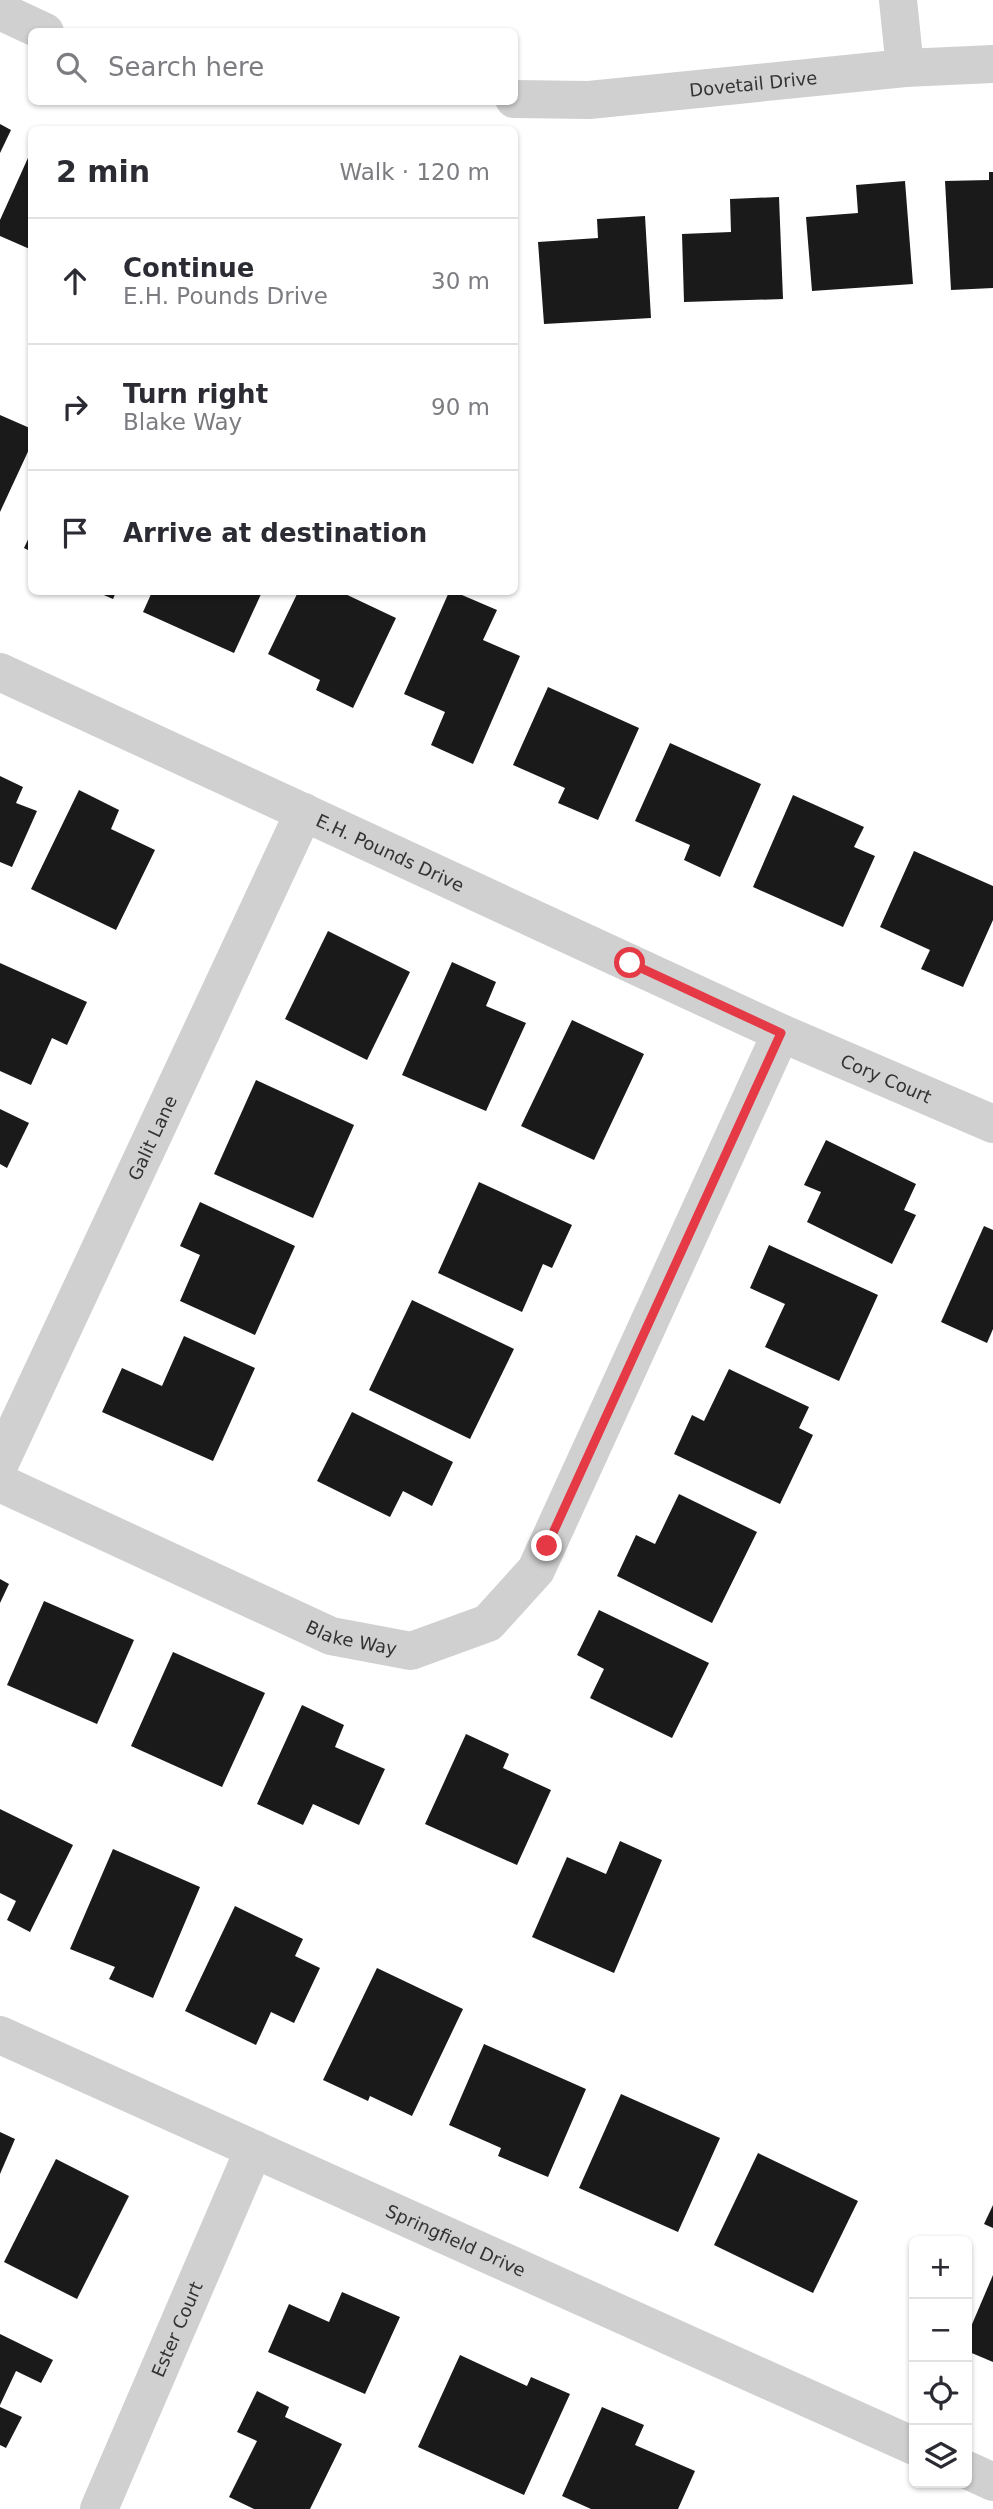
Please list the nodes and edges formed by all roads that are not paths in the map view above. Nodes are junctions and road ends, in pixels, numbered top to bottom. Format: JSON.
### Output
{"nodes":[{"id":1,"x":898,"y":0,"type":"edge"},
{"id":2,"x":0,"y":11,"type":"edge"},
{"id":3,"x":36,"y":28,"type":"edge"},
{"id":4,"x":993,"y":64,"type":"edge"},
{"id":5,"x":905,"y":68,"type":"junction"},
{"id":6,"x":518,"y":99,"type":"edge"},
{"id":7,"x":0,"y":672,"type":"edge"},
{"id":8,"x":304,"y":812,"type":"junction"},
{"id":9,"x":781,"y":1033,"type":"junction"},
{"id":10,"x":993,"y":1124,"type":"edge"},
{"id":11,"x":0,"y":1463,"type":"edge"},
{"id":12,"x":0,"y":1483,"type":"edge"},
{"id":13,"x":0,"y":2035,"type":"edge"},
{"id":14,"x":254,"y":2148,"type":"junction"},
{"id":15,"x":909,"y":2444,"type":"edge"},
{"id":16,"x":972,"y":2472,"type":"edge"},
{"id":17,"x":993,"y":2482,"type":"edge"},
{"id":18,"x":99,"y":2509,"type":"edge"}],
"edges":[{"from":1,"to":5,"type":"street"},
{"from":2,"to":3,"type":"street"},
{"from":4,"to":5,"type":"street","name":"Dovetail Drive"},
{"from":5,"to":6,"type":"street","name":"Dovetail Drive"},
{"from":7,"to":8,"type":"street","name":"E.H. Pounds Drive"},
{"from":8,"to":9,"type":"street","name":"E.H. Pounds Drive"},
{"from":8,"to":11,"type":"street","name":"Galit Lane"},
{"from":9,"to":10,"type":"street","name":"Cory Court"},
{"from":9,"to":12,"type":"street","name":"Blake Way"},
{"from":13,"to":14,"type":"street","name":"Springfield Drive"},
{"from":14,"to":15,"type":"street","name":"Springfield Drive"},
{"from":14,"to":18,"type":"street","name":"Ester Court"},
{"from":16,"to":17,"type":"street"}]}
